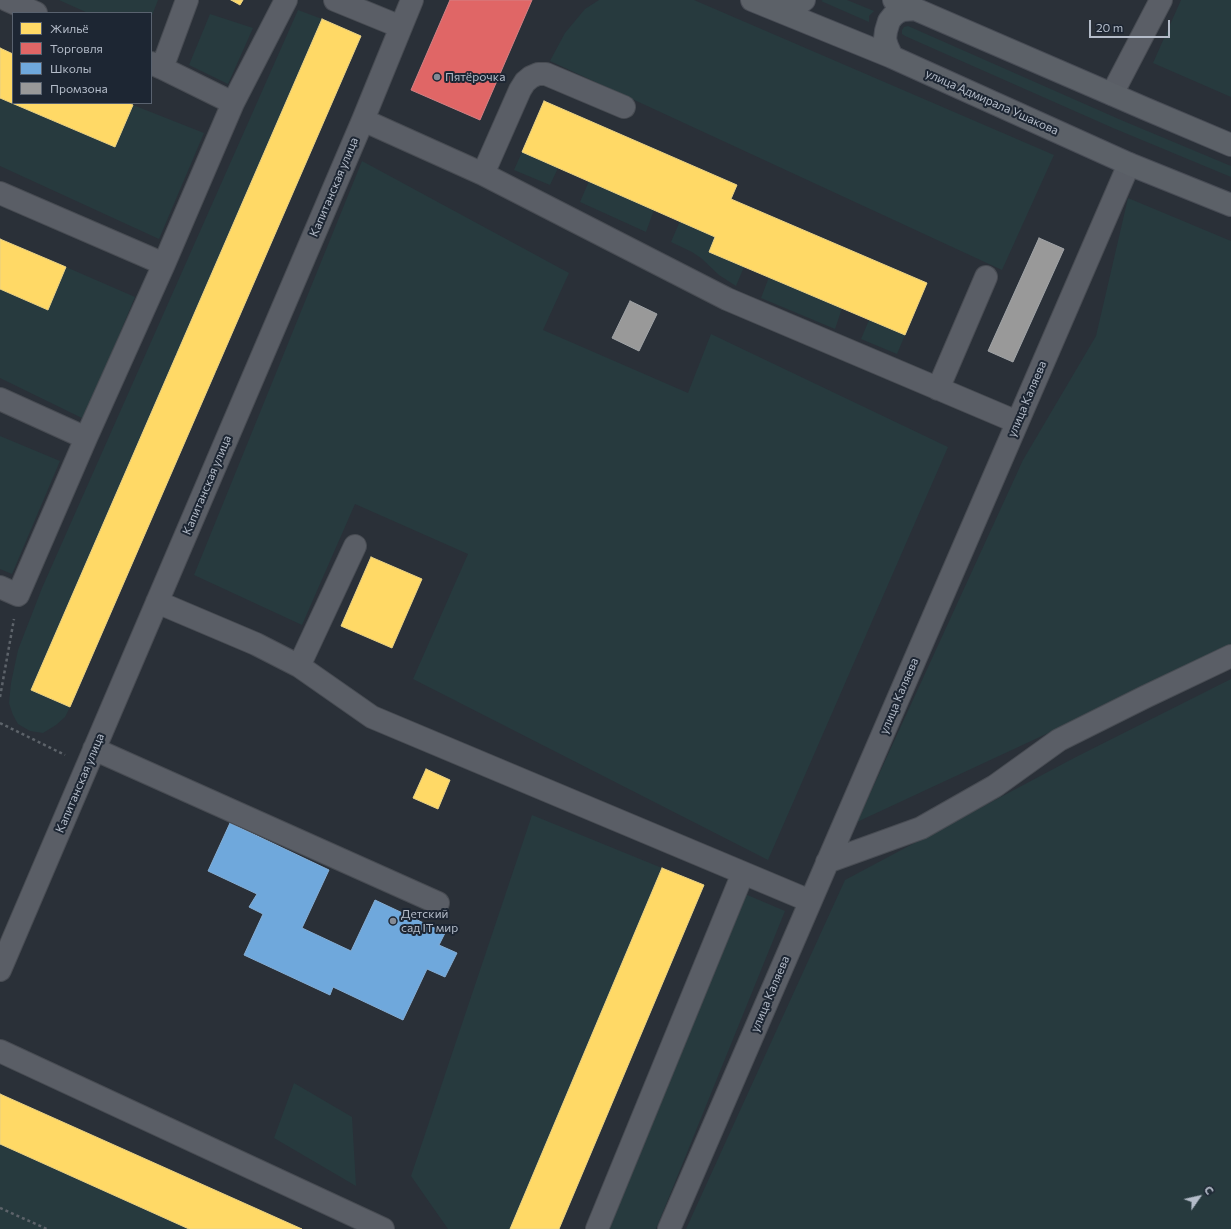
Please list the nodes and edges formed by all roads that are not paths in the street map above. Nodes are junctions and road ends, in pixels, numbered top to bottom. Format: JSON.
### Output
{"nodes":[{"id":1,"x":7,"y":0,"type":"edge"},
{"id":2,"x":187,"y":0,"type":"edge"},
{"id":3,"x":286,"y":0,"type":"edge"},
{"id":4,"x":335,"y":0,"type":"edge"},
{"id":5,"x":412,"y":0,"type":"edge"},
{"id":6,"x":752,"y":0,"type":"edge"},
{"id":7,"x":804,"y":0,"type":"edge"},
{"id":8,"x":894,"y":0,"type":"edge"},
{"id":9,"x":1160,"y":0,"type":"edge"},
{"id":10,"x":915,"y":9,"type":"junction"},
{"id":11,"x":780,"y":11,"type":"junction"},
{"id":12,"x":34,"y":12,"type":"edge"},
{"id":13,"x":401,"y":27,"type":"junction"},
{"id":14,"x":892,"y":57,"type":"junction"},
{"id":15,"x":157,"y":66,"type":"edge"},
{"id":16,"x":1112,"y":94,"type":"junction"},
{"id":17,"x":232,"y":103,"type":"junction"},
{"id":18,"x":624,"y":107,"type":"dead end"},
{"id":19,"x":363,"y":120,"type":"junction"},
{"id":20,"x":1231,"y":145,"type":"edge"},
{"id":21,"x":1129,"y":164,"type":"junction"},
{"id":22,"x":483,"y":174,"type":"junction"},
{"id":23,"x":0,"y":193,"type":"edge"},
{"id":24,"x":1231,"y":206,"type":"edge"},
{"id":25,"x":164,"y":264,"type":"junction"},
{"id":26,"x":986,"y":277,"type":"dead end"},
{"id":27,"x":938,"y":389,"type":"junction"},
{"id":28,"x":0,"y":399,"type":"edge"},
{"id":29,"x":1017,"y":422,"type":"junction"},
{"id":30,"x":86,"y":438,"type":"junction"},
{"id":31,"x":355,"y":546,"type":"dead end"},
{"id":32,"x":9,"y":591,"type":"edge"},
{"id":33,"x":157,"y":602,"type":"junction"},
{"id":34,"x":1231,"y":656,"type":"edge"},
{"id":35,"x":299,"y":666,"type":"junction"},
{"id":36,"x":91,"y":758,"type":"junction"},
{"id":37,"x":827,"y":862,"type":"junction"},
{"id":38,"x":743,"y":873,"type":"junction"},
{"id":39,"x":810,"y":901,"type":"junction"},
{"id":40,"x":438,"y":903,"type":"dead end"},
{"id":41,"x":0,"y":970,"type":"edge"},
{"id":42,"x":0,"y":1051,"type":"edge"},
{"id":43,"x":383,"y":1229,"type":"edge"},
{"id":44,"x":597,"y":1229,"type":"edge"},
{"id":45,"x":669,"y":1229,"type":"edge"}],
"edges":[{"from":1,"to":12,"type":"street"},
{"from":2,"to":15,"type":"street"},
{"from":3,"to":17,"type":"street"},
{"from":4,"to":13,"type":"street"},
{"from":5,"to":13,"type":"street","name":"Капитанская улица"},
{"from":6,"to":11,"type":"main road","name":"улица Адмирала Ушакова"},
{"from":7,"to":11,"type":"main road"},
{"from":8,"to":10,"type":"main road"},
{"from":9,"to":16,"type":"street"},
{"from":10,"to":14,"type":"main road"},
{"from":10,"to":16,"type":"main road"},
{"from":11,"to":14,"type":"main road","name":"улица Адмирала Ушакова"},
{"from":13,"to":19,"type":"street","name":"Капитанская улица"},
{"from":14,"to":21,"type":"main road","name":"улица Адмирала Ушакова"},
{"from":15,"to":17,"type":"street"},
{"from":16,"to":20,"type":"main road"},
{"from":17,"to":25,"type":"street"},
{"from":18,"to":22,"type":"street"},
{"from":19,"to":22,"type":"street"},
{"from":19,"to":33,"type":"street","name":"Капитанская улица"},
{"from":21,"to":24,"type":"main road","name":"улица Адмирала Ушакова"},
{"from":21,"to":29,"type":"street","name":"улица Каляева"},
{"from":22,"to":27,"type":"street"},
{"from":23,"to":25,"type":"street"},
{"from":25,"to":30,"type":"street"},
{"from":26,"to":27,"type":"street"},
{"from":27,"to":29,"type":"street"},
{"from":28,"to":30,"type":"street"},
{"from":29,"to":37,"type":"street","name":"улица Каляева"},
{"from":30,"to":32,"type":"street"},
{"from":31,"to":35,"type":"street"},
{"from":33,"to":35,"type":"street"},
{"from":33,"to":36,"type":"street","name":"Капитанская улица"},
{"from":34,"to":37,"type":"street"},
{"from":35,"to":38,"type":"street"},
{"from":36,"to":40,"type":"street"},
{"from":36,"to":41,"type":"street","name":"Капитанская улица"},
{"from":37,"to":39,"type":"street","name":"улица Каляева"},
{"from":38,"to":39,"type":"street"},
{"from":38,"to":44,"type":"street"},
{"from":39,"to":45,"type":"street","name":"улица Каляева"},
{"from":42,"to":43,"type":"street"}]}
